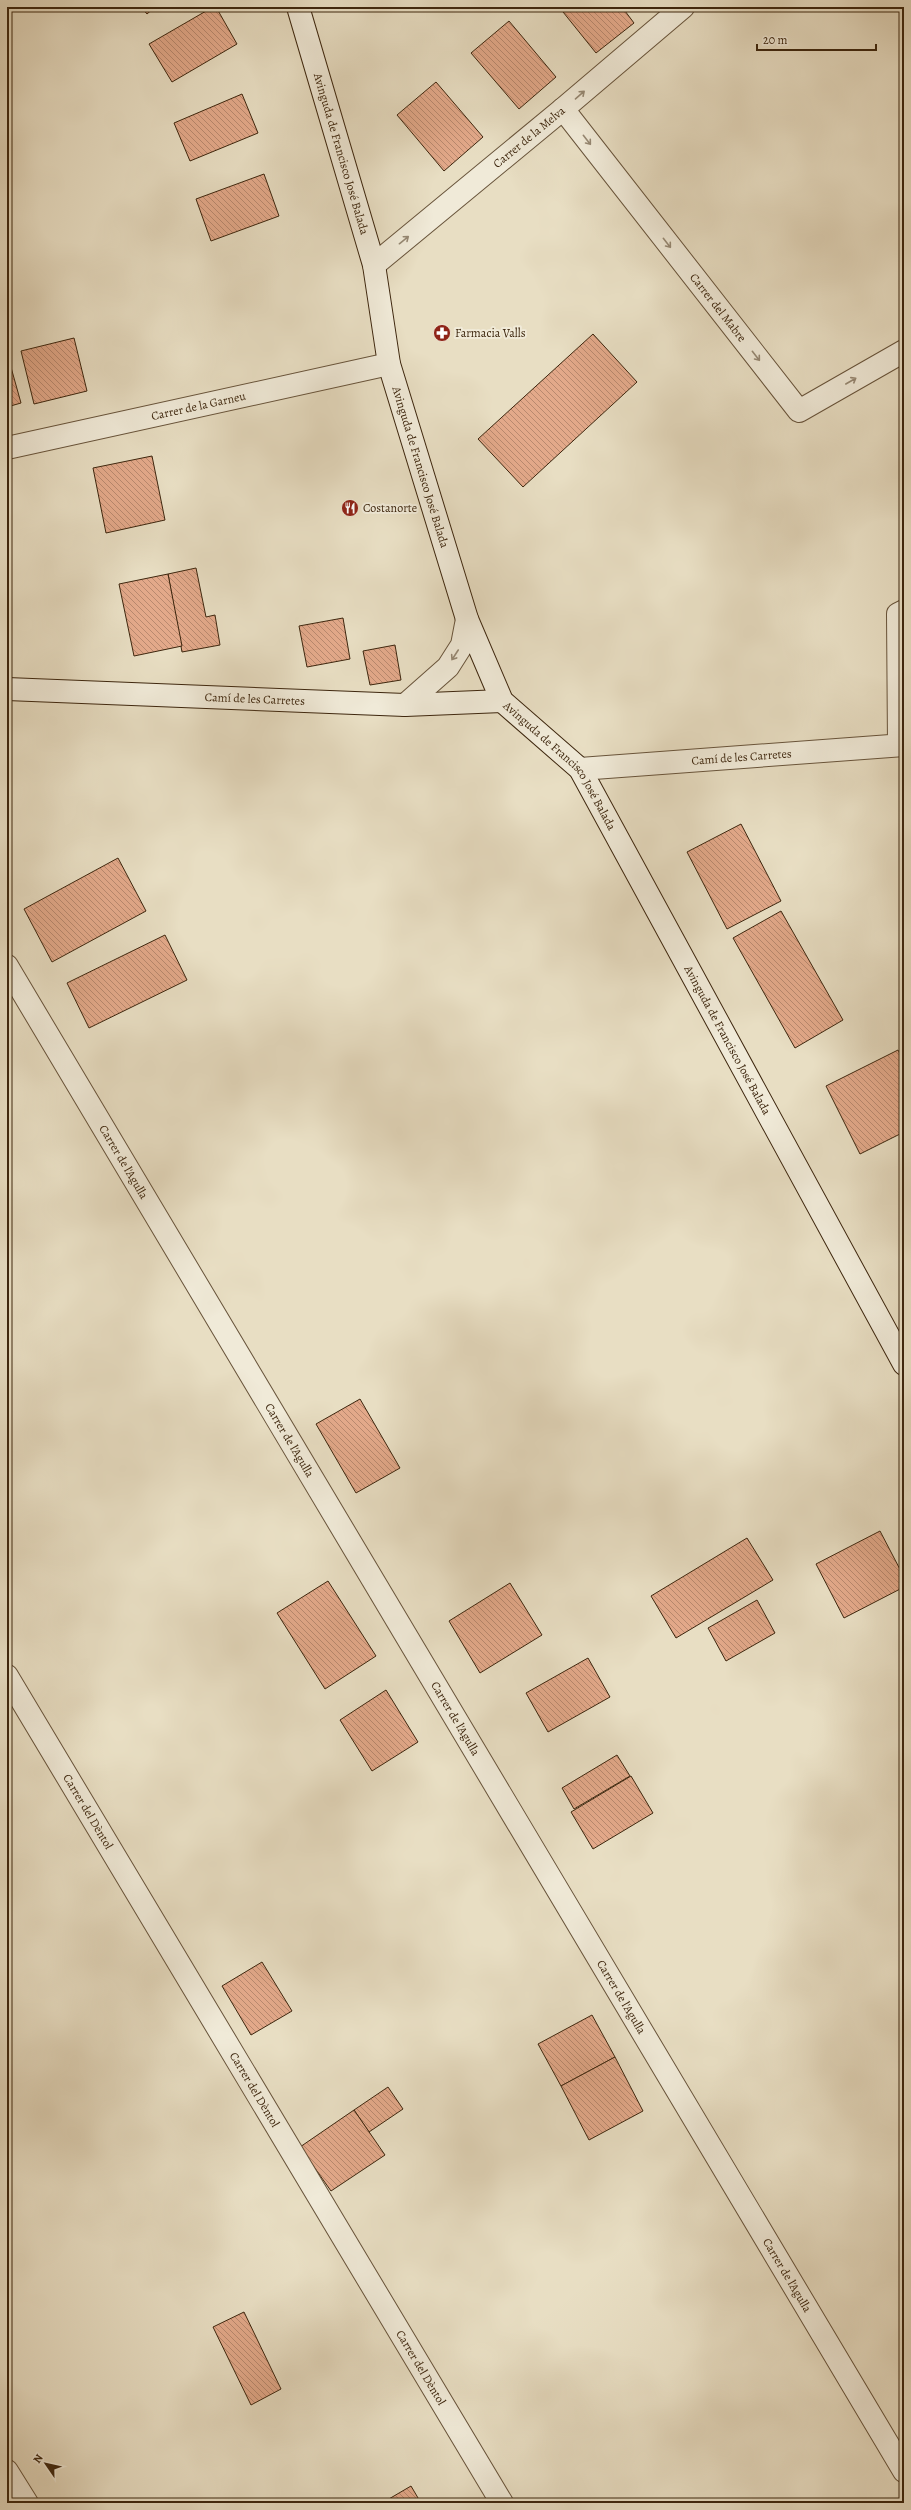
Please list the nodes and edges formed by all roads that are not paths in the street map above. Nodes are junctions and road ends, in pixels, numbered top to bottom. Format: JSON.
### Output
{"nodes":[{"id":1,"x":298,"y":7,"type":"edge"},
{"id":2,"x":683,"y":7,"type":"edge"},
{"id":3,"x":563,"y":109,"type":"junction"},
{"id":4,"x":374,"y":265,"type":"junction"},
{"id":5,"x":904,"y":351,"type":"edge"},
{"id":6,"x":389,"y":364,"type":"junction"},
{"id":7,"x":7,"y":448,"type":"edge"},
{"id":8,"x":904,"y":611,"type":"edge"},
{"id":9,"x":468,"y":619,"type":"junction"},
{"id":10,"x":7,"y":689,"type":"edge"},
{"id":11,"x":502,"y":701,"type":"junction"},
{"id":12,"x":405,"y":705,"type":"junction"},
{"id":13,"x":901,"y":745,"type":"edge"},
{"id":14,"x":580,"y":769,"type":"junction"},
{"id":15,"x":7,"y":966,"type":"edge"},
{"id":16,"x":904,"y":1364,"type":"edge"},
{"id":17,"x":7,"y":1676,"type":"edge"},
{"id":18,"x":7,"y":2471,"type":"edge"},
{"id":19,"x":904,"y":2471,"type":"edge"},
{"id":20,"x":27,"y":2503,"type":"edge"},
{"id":21,"x":502,"y":2503,"type":"edge"}],
"edges":[{"from":1,"to":4,"type":"street","name":"Avinguda de Francisco José Balada"},
{"from":3,"to":2,"type":"street","name":"Carrer de la Melva","one_way":true},
{"from":4,"to":3,"type":"street","name":"Carrer de la Melva","one_way":true},
{"from":3,"to":5,"type":"street","name":"Carrer del Mabre","one_way":true},
{"from":4,"to":6,"type":"street","name":"Avinguda de Francisco José Balada"},
{"from":6,"to":7,"type":"street","name":"Carrer de la Garneu"},
{"from":6,"to":9,"type":"street","name":"Avinguda de Francisco José Balada"},
{"from":8,"to":13,"type":"street"},
{"from":9,"to":11,"type":"street","name":"Avinguda de Francisco José Balada"},
{"from":9,"to":12,"type":"street","one_way":true},
{"from":10,"to":12,"type":"street","name":"Camí de les Carretes"},
{"from":11,"to":12,"type":"street","name":"Camí de les Carretes"},
{"from":11,"to":14,"type":"street","name":"Avinguda de Francisco José Balada"},
{"from":13,"to":14,"type":"street","name":"Camí de les Carretes"},
{"from":14,"to":16,"type":"street","name":"Avinguda de Francisco José Balada"},
{"from":15,"to":19,"type":"street","name":"Carrer de l'Agulla"},
{"from":17,"to":21,"type":"street","name":"Carrer del Dèntol"},
{"from":18,"to":20,"type":"street"}]}
